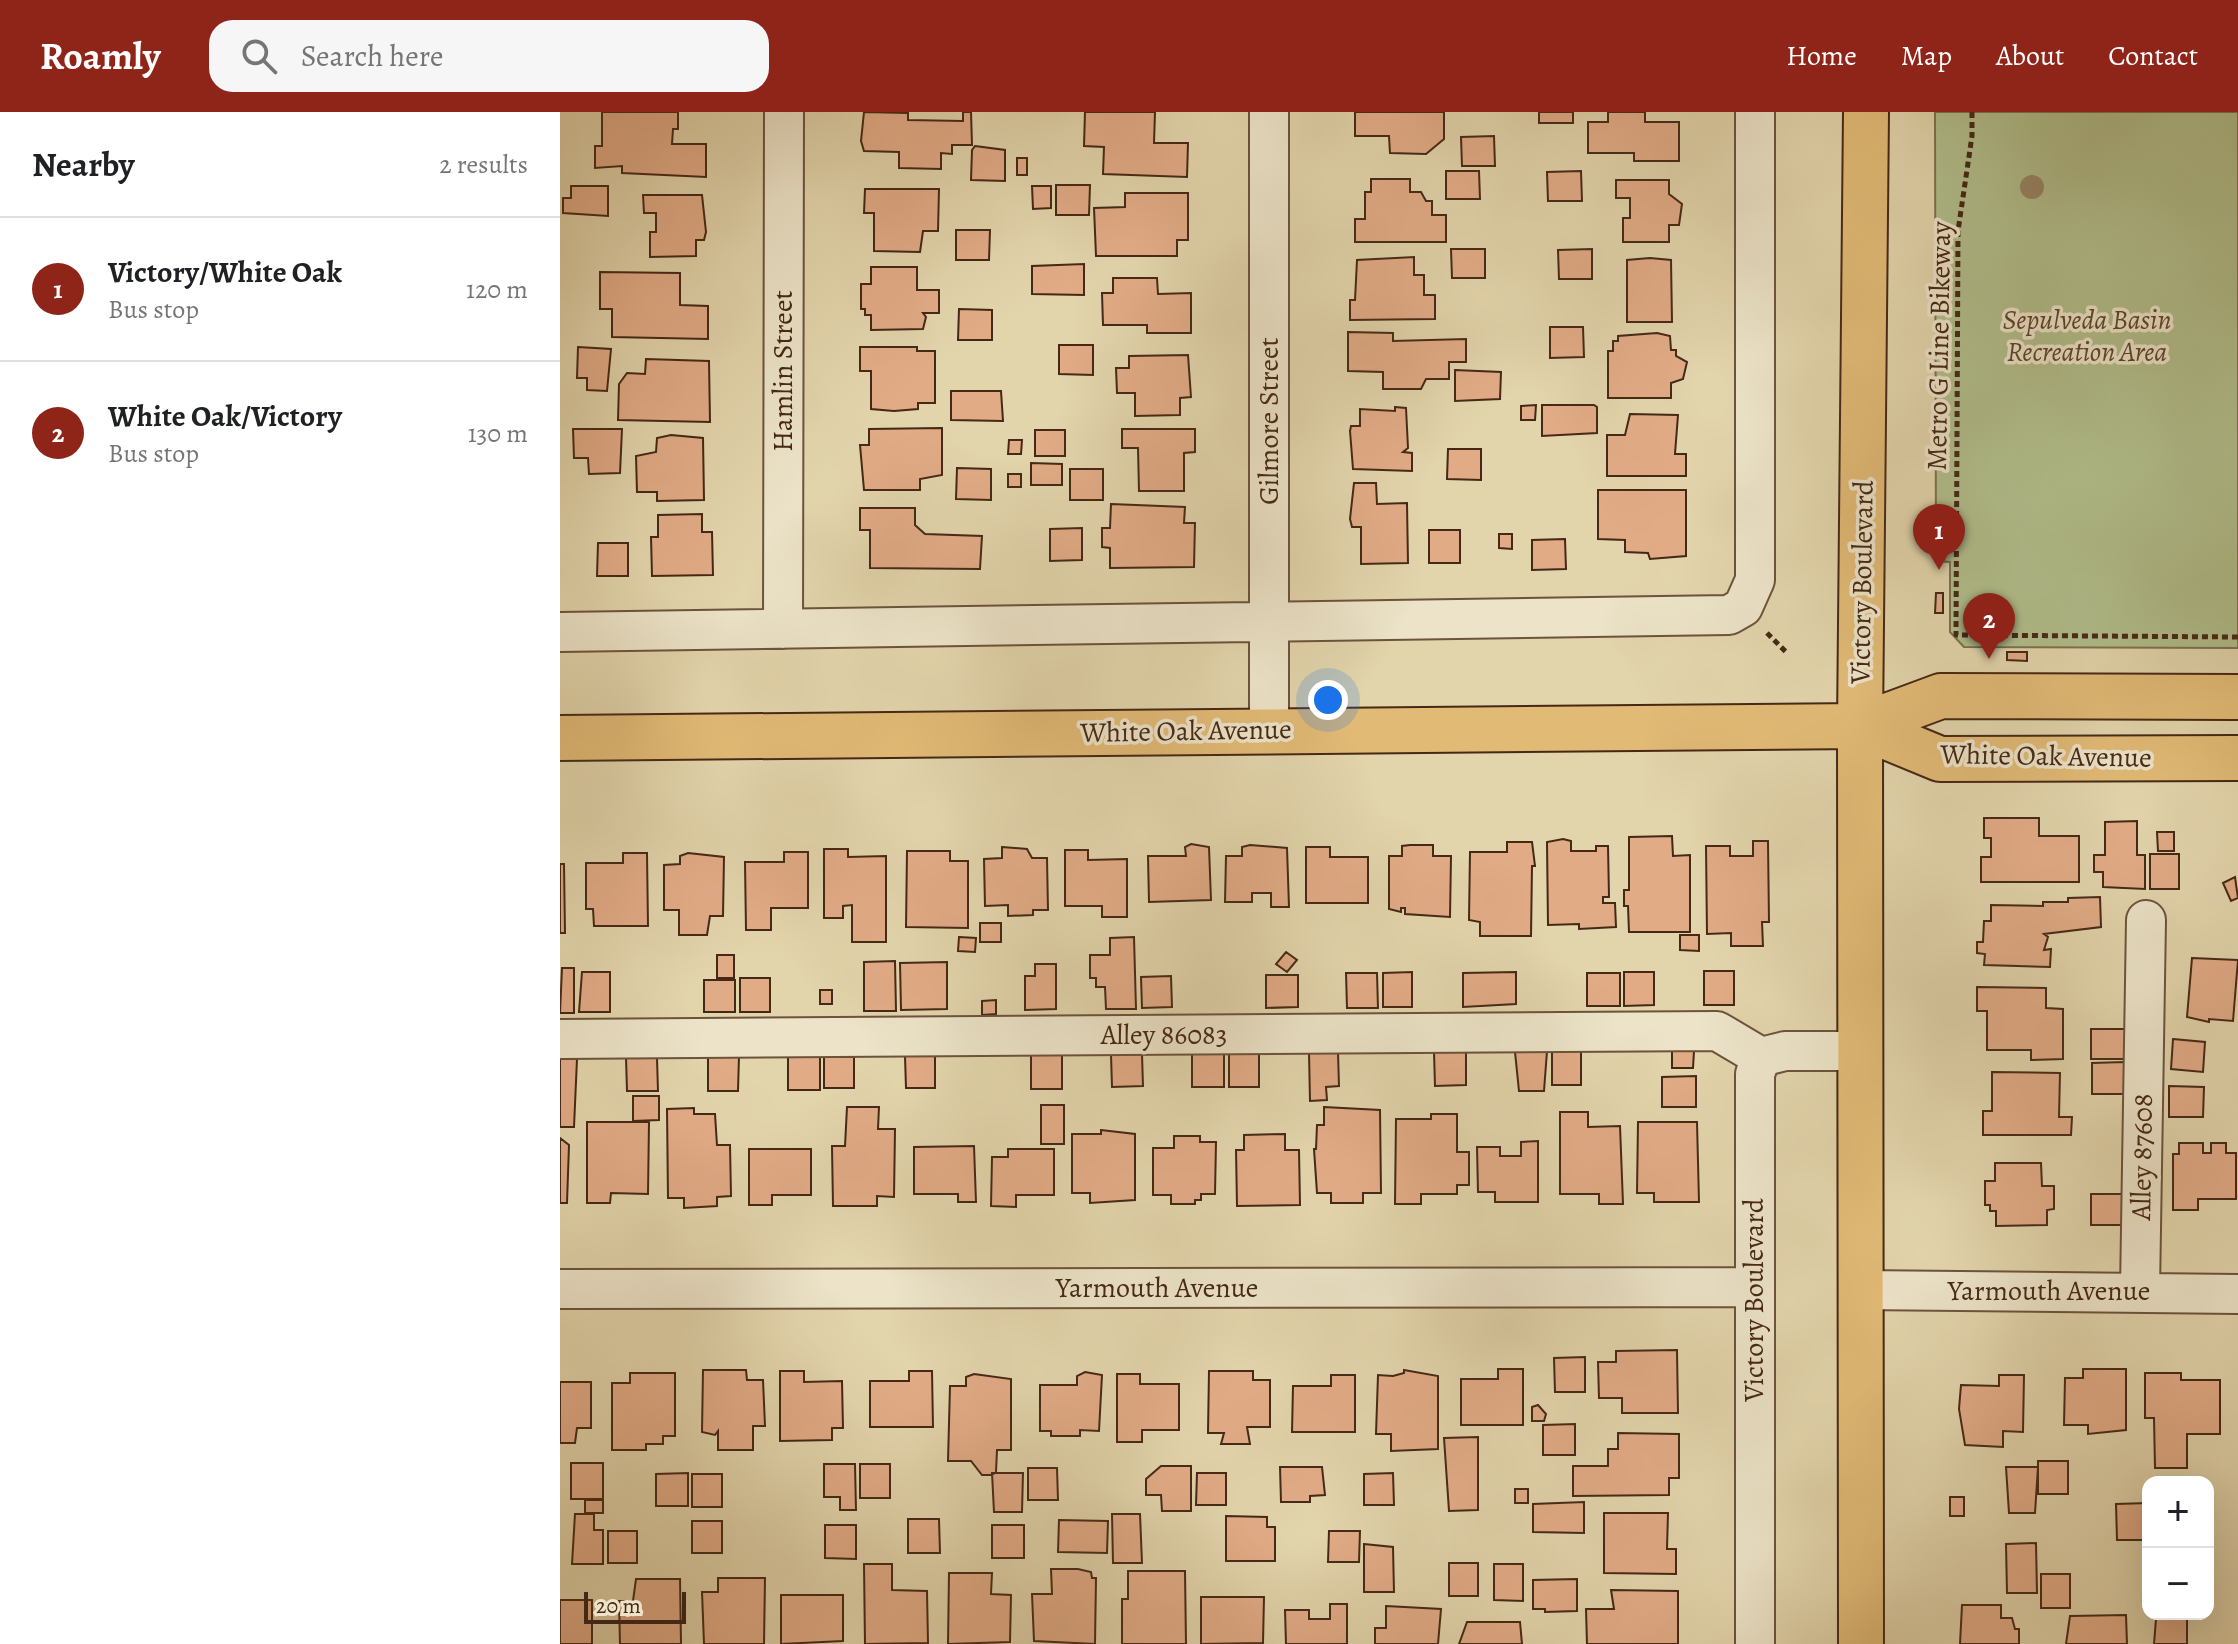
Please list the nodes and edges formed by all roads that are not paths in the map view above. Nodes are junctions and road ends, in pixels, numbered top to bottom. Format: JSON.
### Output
{"nodes":[{"id":1,"x":784,"y":112,"type":"edge"},
{"id":2,"x":1269,"y":112,"type":"edge"},
{"id":3,"x":1755,"y":112,"type":"edge"},
{"id":4,"x":1866,"y":112,"type":"edge"},
{"id":5,"x":1269,"y":624,"type":"junction"},
{"id":6,"x":783,"y":629,"type":"junction"},
{"id":7,"x":560,"y":632,"type":"edge"},
{"id":8,"x":2238,"y":697,"type":"edge"},
{"id":9,"x":1860,"y":726,"type":"junction"},
{"id":10,"x":1269,"y":730,"type":"junction"},
{"id":11,"x":560,"y":738,"type":"edge"},
{"id":12,"x":2238,"y":758,"type":"edge"},
{"id":13,"x":2146,"y":920,"type":"dead end"},
{"id":14,"x":560,"y":1039,"type":"edge"},
{"id":15,"x":1860,"y":1051,"type":"junction"},
{"id":16,"x":1761,"y":1057,"type":"junction"},
{"id":17,"x":1754,"y":1287,"type":"junction"},
{"id":18,"x":560,"y":1289,"type":"edge"},
{"id":19,"x":1860,"y":1290,"type":"junction"},
{"id":20,"x":2140,"y":1290,"type":"junction"},
{"id":21,"x":2238,"y":1294,"type":"edge"},
{"id":22,"x":1755,"y":1644,"type":"edge"},
{"id":23,"x":1861,"y":1644,"type":"edge"}],
"edges":[{"from":1,"to":6,"type":"street","name":"Hamlin Street"},
{"from":2,"to":5,"type":"street","name":"Gilmore Street"},
{"from":3,"to":5,"type":"street"},
{"from":4,"to":9,"type":"main road","name":"Victory Boulevard"},
{"from":5,"to":6,"type":"street"},
{"from":5,"to":10,"type":"street","name":"Gilmore Street"},
{"from":6,"to":7,"type":"street"},
{"from":8,"to":9,"type":"main road","name":"White Oak Avenue"},
{"from":9,"to":10,"type":"main road","name":"White Oak Avenue"},
{"from":9,"to":12,"type":"main road","name":"White Oak Avenue"},
{"from":9,"to":15,"type":"main road","name":"Victory Boulevard"},
{"from":10,"to":11,"type":"main road","name":"White Oak Avenue"},
{"from":13,"to":20,"type":"street","name":"Alley 87608"},
{"from":14,"to":16,"type":"street","name":"Alley 86083"},
{"from":15,"to":16,"type":"street"},
{"from":15,"to":19,"type":"main road","name":"Victory Boulevard"},
{"from":16,"to":17,"type":"street","name":"Victory Boulevard"},
{"from":17,"to":18,"type":"street","name":"Yarmouth Avenue"},
{"from":17,"to":22,"type":"street","name":"Victory Boulevard"},
{"from":19,"to":20,"type":"street","name":"Yarmouth Avenue"},
{"from":19,"to":23,"type":"main road","name":"Victory Boulevard"},
{"from":20,"to":21,"type":"street","name":"Yarmouth Avenue"}]}
